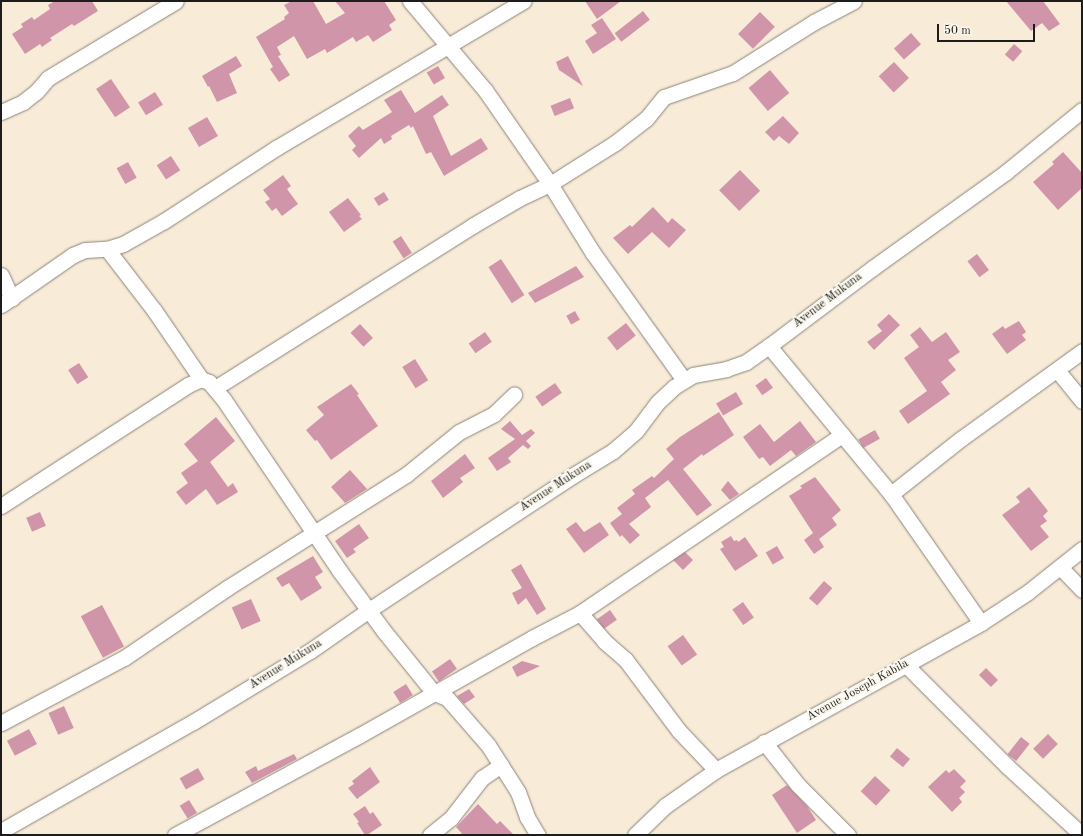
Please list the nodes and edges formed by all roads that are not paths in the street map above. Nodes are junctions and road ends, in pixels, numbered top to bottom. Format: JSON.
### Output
{"nodes":[{"id":1,"x":176,"y":1,"type":"edge"},
{"id":2,"x":410,"y":1,"type":"edge"},
{"id":3,"x":524,"y":1,"type":"edge"},
{"id":4,"x":854,"y":1,"type":"edge"},
{"id":5,"x":448,"y":45,"type":"junction"},
{"id":6,"x":1082,"y":110,"type":"edge"},
{"id":7,"x":1,"y":112,"type":"edge"},
{"id":8,"x":550,"y":184,"type":"junction"},
{"id":9,"x":107,"y":249,"type":"junction"},
{"id":10,"x":1,"y":275,"type":"edge"},
{"id":11,"x":6,"y":302,"type":"edge"},
{"id":12,"x":769,"y":346,"type":"junction"},
{"id":13,"x":1082,"y":351,"type":"edge"},
{"id":14,"x":1057,"y":370,"type":"junction"},
{"id":15,"x":201,"y":379,"type":"junction"},
{"id":16,"x":684,"y":380,"type":"junction"},
{"id":17,"x":215,"y":388,"type":"junction"},
{"id":18,"x":514,"y":395,"type":"dead end"},
{"id":19,"x":1082,"y":401,"type":"edge"},
{"id":20,"x":842,"y":434,"type":"junction"},
{"id":21,"x":891,"y":494,"type":"junction"},
{"id":22,"x":1,"y":506,"type":"edge"},
{"id":23,"x":313,"y":532,"type":"junction"},
{"id":24,"x":1082,"y":549,"type":"edge"},
{"id":25,"x":1060,"y":567,"type":"junction"},
{"id":26,"x":1082,"y":590,"type":"edge"},
{"id":27,"x":368,"y":610,"type":"junction"},
{"id":28,"x":580,"y":613,"type":"junction"},
{"id":29,"x":981,"y":623,"type":"junction"},
{"id":30,"x":906,"y":665,"type":"junction"},
{"id":31,"x":434,"y":693,"type":"junction"},
{"id":32,"x":1,"y":723,"type":"edge"},
{"id":33,"x":764,"y":742,"type":"junction"},
{"id":34,"x":501,"y":765,"type":"junction"},
{"id":35,"x":716,"y":770,"type":"junction"},
{"id":36,"x":1,"y":831,"type":"edge"},
{"id":37,"x":175,"y":835,"type":"edge"},
{"id":38,"x":430,"y":835,"type":"edge"},
{"id":39,"x":538,"y":835,"type":"edge"},
{"id":40,"x":635,"y":835,"type":"edge"},
{"id":41,"x":848,"y":835,"type":"edge"},
{"id":42,"x":1082,"y":835,"type":"edge"}],
"edges":[{"from":1,"to":7,"type":"street"},
{"from":2,"to":5,"type":"street"},
{"from":3,"to":5,"type":"street"},
{"from":4,"to":8,"type":"street"},
{"from":5,"to":8,"type":"street"},
{"from":5,"to":9,"type":"street"},
{"from":6,"to":12,"type":"street","name":"Avenue Mukuna"},
{"from":8,"to":16,"type":"street"},
{"from":8,"to":17,"type":"street"},
{"from":9,"to":11,"type":"street"},
{"from":9,"to":15,"type":"street"},
{"from":10,"to":11,"type":"street"},
{"from":12,"to":16,"type":"street","name":"Avenue Mukuna"},
{"from":12,"to":20,"type":"street"},
{"from":13,"to":14,"type":"street"},
{"from":14,"to":19,"type":"street"},
{"from":14,"to":21,"type":"street"},
{"from":15,"to":17,"type":"street"},
{"from":15,"to":22,"type":"street"},
{"from":16,"to":27,"type":"street","name":"Avenue Mukuna"},
{"from":17,"to":23,"type":"street"},
{"from":18,"to":23,"type":"street"},
{"from":20,"to":21,"type":"street"},
{"from":20,"to":28,"type":"street"},
{"from":21,"to":29,"type":"street"},
{"from":23,"to":27,"type":"street"},
{"from":23,"to":32,"type":"street"},
{"from":24,"to":25,"type":"street","name":"Avenue Joseph Kabila"},
{"from":25,"to":26,"type":"street"},
{"from":25,"to":29,"type":"street","name":"Avenue Joseph Kabila"},
{"from":27,"to":31,"type":"street"},
{"from":27,"to":36,"type":"street","name":"Avenue Mukuna"},
{"from":28,"to":31,"type":"street"},
{"from":28,"to":35,"type":"street"},
{"from":29,"to":30,"type":"street","name":"Avenue Joseph Kabila"},
{"from":30,"to":33,"type":"street","name":"Avenue Joseph Kabila"},
{"from":30,"to":42,"type":"street"},
{"from":31,"to":34,"type":"street"},
{"from":31,"to":37,"type":"street"},
{"from":33,"to":35,"type":"street","name":"Avenue Joseph Kabila"},
{"from":33,"to":41,"type":"street"},
{"from":34,"to":38,"type":"street"},
{"from":34,"to":39,"type":"street"},
{"from":35,"to":40,"type":"street","name":"Avenue Joseph Kabila"}]}
